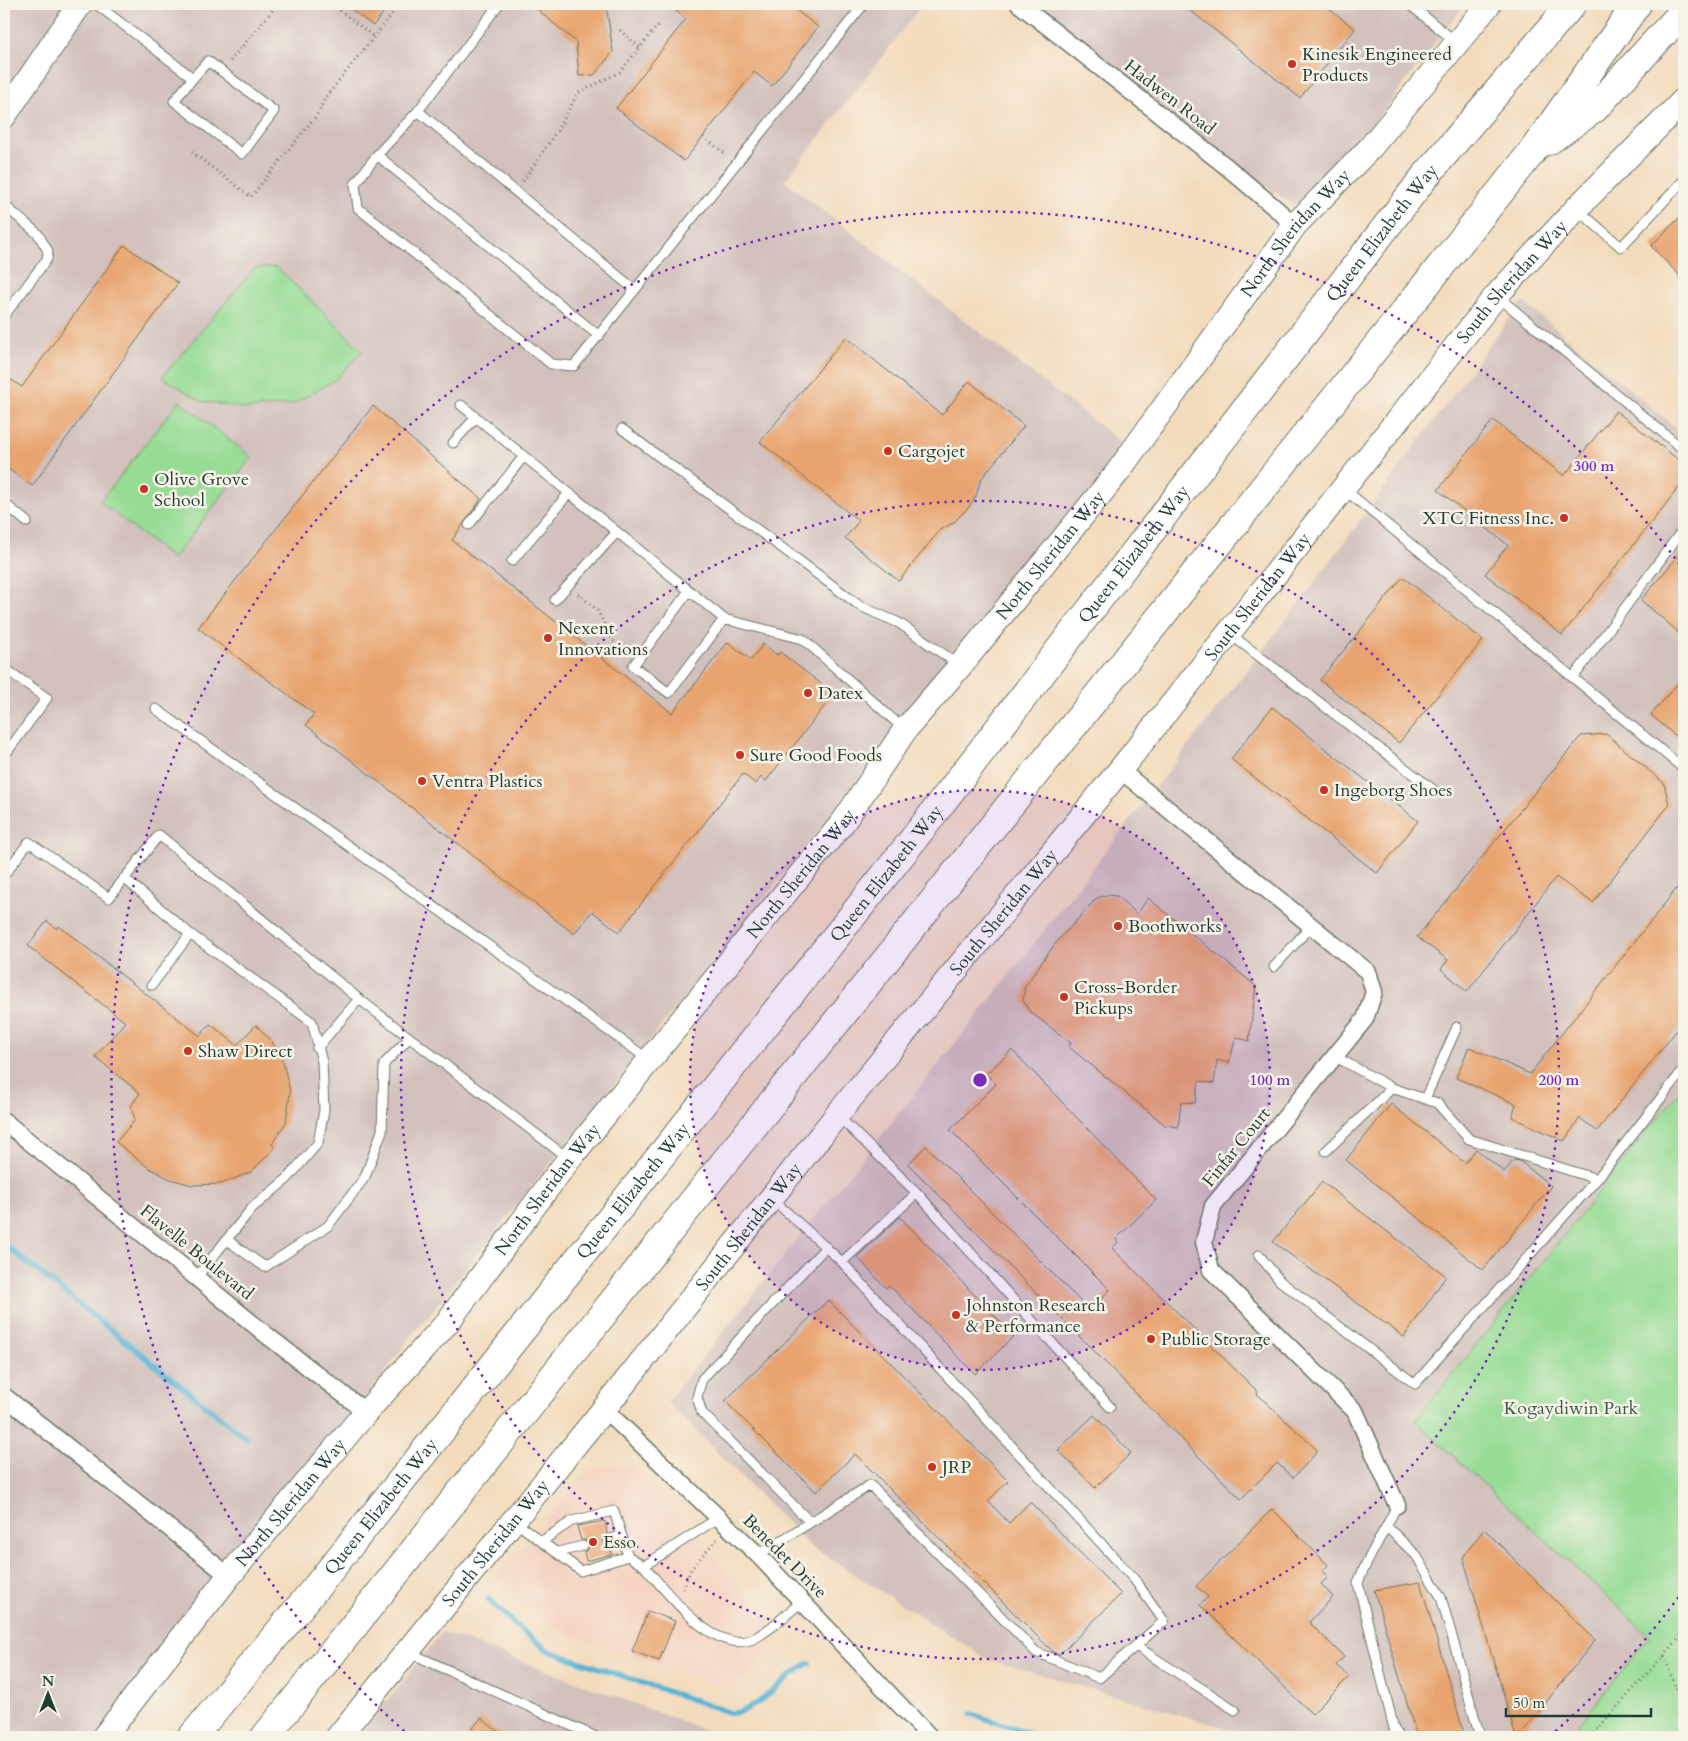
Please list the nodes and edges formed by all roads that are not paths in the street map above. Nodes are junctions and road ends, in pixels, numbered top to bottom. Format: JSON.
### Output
{"nodes":[{"id":1,"x":80,"y":4,"type":"edge"},
{"id":2,"x":96,"y":4,"type":"edge"},
{"id":3,"x":499,"y":4,"type":"edge"},
{"id":4,"x":864,"y":4,"type":"edge"},
{"id":5,"x":1019,"y":4,"type":"edge"},
{"id":6,"x":1409,"y":4,"type":"edge"},
{"id":7,"x":1489,"y":4,"type":"edge"},
{"id":8,"x":1565,"y":4,"type":"edge"},
{"id":9,"x":1572,"y":4,"type":"edge"},
{"id":10,"x":1637,"y":4,"type":"edge"},
{"id":11,"x":1684,"y":11,"type":"edge"},
{"id":12,"x":1549,"y":32,"type":"junction"},
{"id":13,"x":1459,"y":43,"type":"junction"},
{"id":14,"x":193,"y":78,"type":"junction"},
{"id":15,"x":11,"y":91,"type":"edge"},
{"id":16,"x":1684,"y":100,"type":"edge"},
{"id":17,"x":418,"y":111,"type":"junction"},
{"id":18,"x":4,"y":116,"type":"edge"},
{"id":19,"x":1532,"y":152,"type":"junction"},
{"id":20,"x":377,"y":155,"type":"junction"},
{"id":21,"x":1684,"y":180,"type":"edge"},
{"id":22,"x":4,"y":205,"type":"edge"},
{"id":23,"x":1576,"y":209,"type":"junction"},
{"id":24,"x":1295,"y":224,"type":"junction"},
{"id":25,"x":635,"y":290,"type":"junction"},
{"id":26,"x":1496,"y":296,"type":"junction"},
{"id":27,"x":4,"y":316,"type":"edge"},
{"id":28,"x":599,"y":336,"type":"junction"},
{"id":29,"x":461,"y":405,"type":"dead end"},
{"id":30,"x":476,"y":417,"type":"junction"},
{"id":31,"x":622,"y":430,"type":"dead end"},
{"id":32,"x":453,"y":443,"type":"dead end"},
{"id":33,"x":1684,"y":450,"type":"edge"},
{"id":34,"x":524,"y":456,"type":"junction"},
{"id":35,"x":1342,"y":487,"type":"junction"},
{"id":36,"x":569,"y":493,"type":"junction"},
{"id":37,"x":4,"y":503,"type":"edge"},
{"id":38,"x":26,"y":522,"type":"dead end"},
{"id":39,"x":469,"y":525,"type":"dead end"},
{"id":40,"x":1684,"y":528,"type":"edge"},
{"id":41,"x":617,"y":532,"type":"junction"},
{"id":42,"x":512,"y":561,"type":"dead end"},
{"id":43,"x":689,"y":591,"type":"junction"},
{"id":44,"x":555,"y":600,"type":"dead end"},
{"id":45,"x":724,"y":619,"type":"junction"},
{"id":46,"x":1230,"y":634,"type":"junction"},
{"id":47,"x":960,"y":666,"type":"junction"},
{"id":48,"x":5,"y":673,"type":"edge"},
{"id":49,"x":1573,"y":678,"type":"junction"},
{"id":50,"x":156,"y":709,"type":"dead end"},
{"id":51,"x":905,"y":730,"type":"junction"},
{"id":52,"x":4,"y":756,"type":"edge"},
{"id":53,"x":1684,"y":769,"type":"edge"},
{"id":54,"x":1120,"y":770,"type":"junction"},
{"id":55,"x":1435,"y":791,"type":"dead end"},
{"id":56,"x":4,"y":876,"type":"edge"},
{"id":57,"x":124,"y":878,"type":"junction"},
{"id":58,"x":1312,"y":925,"type":"junction"},
{"id":59,"x":190,"y":934,"type":"junction"},
{"id":60,"x":1274,"y":967,"type":"dead end"},
{"id":61,"x":152,"y":985,"type":"dead end"},
{"id":62,"x":359,"y":999,"type":"junction"},
{"id":63,"x":1457,"y":1027,"type":"dead end"},
{"id":64,"x":409,"y":1038,"type":"junction"},
{"id":65,"x":317,"y":1048,"type":"junction"},
{"id":66,"x":1336,"y":1057,"type":"junction"},
{"id":67,"x":648,"y":1059,"type":"junction"},
{"id":68,"x":1684,"y":1069,"type":"edge"},
{"id":69,"x":1392,"y":1088,"type":"junction"},
{"id":70,"x":1425,"y":1099,"type":"junction"},
{"id":71,"x":837,"y":1115,"type":"junction"},
{"id":72,"x":4,"y":1121,"type":"edge"},
{"id":73,"x":1326,"y":1151,"type":"dead end"},
{"id":74,"x":569,"y":1159,"type":"junction"},
{"id":75,"x":1598,"y":1179,"type":"junction"},
{"id":76,"x":917,"y":1193,"type":"junction"},
{"id":77,"x":771,"y":1198,"type":"junction"},
{"id":78,"x":227,"y":1240,"type":"junction"},
{"id":79,"x":826,"y":1247,"type":"junction"},
{"id":80,"x":1259,"y":1255,"type":"dead end"},
{"id":81,"x":842,"y":1262,"type":"junction"},
{"id":82,"x":196,"y":1278,"type":"junction"},
{"id":83,"x":4,"y":1396,"type":"edge"},
{"id":84,"x":1110,"y":1407,"type":"dead end"},
{"id":85,"x":604,"y":1410,"type":"junction"},
{"id":86,"x":366,"y":1412,"type":"junction"},
{"id":87,"x":1397,"y":1505,"type":"joint"},
{"id":88,"x":514,"y":1521,"type":"junction"},
{"id":89,"x":723,"y":1522,"type":"junction"},
{"id":90,"x":810,"y":1522,"type":"junction"},
{"id":91,"x":1388,"y":1527,"type":"junction"},
{"id":92,"x":621,"y":1536,"type":"junction"},
{"id":93,"x":609,"y":1539,"type":"dead end"},
{"id":94,"x":542,"y":1541,"type":"junction"},
{"id":95,"x":582,"y":1546,"type":"dead end"},
{"id":96,"x":558,"y":1552,"type":"junction"},
{"id":97,"x":758,"y":1555,"type":"junction"},
{"id":98,"x":628,"y":1556,"type":"junction"},
{"id":99,"x":644,"y":1566,"type":"junction"},
{"id":100,"x":229,"y":1576,"type":"junction"},
{"id":101,"x":802,"y":1602,"type":"junction"},
{"id":102,"x":1136,"y":1646,"type":"junction"},
{"id":103,"x":407,"y":1652,"type":"junction"},
{"id":104,"x":1235,"y":1710,"type":"dead end"},
{"id":105,"x":104,"y":1737,"type":"edge"},
{"id":106,"x":192,"y":1737,"type":"edge"},
{"id":107,"x":265,"y":1737,"type":"edge"},
{"id":108,"x":338,"y":1737,"type":"edge"},
{"id":109,"x":596,"y":1737,"type":"edge"},
{"id":110,"x":930,"y":1737,"type":"edge"},
{"id":111,"x":1399,"y":1737,"type":"edge"},
{"id":112,"x":1480,"y":1737,"type":"edge"}],
"edges":[{"from":1,"to":15,"type":"street"},
{"from":2,"to":14,"type":"lane"},
{"from":3,"to":17,"type":"lane"},
{"from":4,"to":25,"type":"lane"},
{"from":5,"to":24,"type":"street","name":"Hadwen Road"},
{"from":6,"to":13,"type":"lane"},
{"from":7,"to":13,"type":"street","name":"North Sheridan Way"},
{"from":8,"to":12,"type":"highway"},
{"from":9,"to":12,"type":"highway","name":"Queen Elizabeth Way"},
{"from":10,"to":19,"type":"highway"},
{"from":11,"to":19,"type":"highway"},
{"from":12,"to":106,"type":"highway","name":"Queen Elizabeth Way"},
{"from":13,"to":24,"type":"street","name":"North Sheridan Way"},
{"from":14,"to":14,"type":"lane"},
{"from":15,"to":18,"type":"street"},
{"from":16,"to":23,"type":"street","name":"South Sheridan Way"},
{"from":17,"to":20,"type":"lane"},
{"from":17,"to":25,"type":"lane"},
{"from":19,"to":107,"type":"highway"},
{"from":20,"to":28,"type":"lane"},
{"from":20,"to":28,"type":"lane"},
{"from":21,"to":23,"type":"lane"},
{"from":22,"to":27,"type":"lane"},
{"from":23,"to":26,"type":"street","name":"South Sheridan Way"},
{"from":24,"to":47,"type":"street","name":"North Sheridan Way"},
{"from":25,"to":28,"type":"lane"},
{"from":26,"to":33,"type":"lane"},
{"from":26,"to":35,"type":"street","name":"South Sheridan Way"},
{"from":29,"to":30,"type":"lane"},
{"from":30,"to":32,"type":"lane"},
{"from":30,"to":34,"type":"lane"},
{"from":31,"to":47,"type":"lane"},
{"from":34,"to":36,"type":"lane"},
{"from":34,"to":39,"type":"lane"},
{"from":35,"to":46,"type":"street","name":"South Sheridan Way"},
{"from":35,"to":49,"type":"lane"},
{"from":36,"to":41,"type":"lane"},
{"from":36,"to":42,"type":"lane"},
{"from":37,"to":38,"type":"lane"},
{"from":40,"to":49,"type":"lane"},
{"from":41,"to":43,"type":"lane"},
{"from":41,"to":44,"type":"lane"},
{"from":43,"to":45,"type":"lane"},
{"from":43,"to":45,"type":"lane"},
{"from":45,"to":51,"type":"lane"},
{"from":46,"to":54,"type":"street","name":"South Sheridan Way"},
{"from":46,"to":55,"type":"lane"},
{"from":47,"to":51,"type":"street","name":"North Sheridan Way"},
{"from":48,"to":52,"type":"lane"},
{"from":49,"to":53,"type":"lane"},
{"from":50,"to":67,"type":"lane"},
{"from":51,"to":67,"type":"street","name":"North Sheridan Way"},
{"from":54,"to":58,"type":"street","name":"Finfar Court"},
{"from":54,"to":71,"type":"street","name":"South Sheridan Way"},
{"from":56,"to":57,"type":"lane"},
{"from":57,"to":59,"type":"lane"},
{"from":57,"to":62,"type":"lane"},
{"from":58,"to":60,"type":"lane"},
{"from":58,"to":66,"type":"street","name":"Finfar Court"},
{"from":59,"to":61,"type":"lane"},
{"from":59,"to":65,"type":"lane"},
{"from":62,"to":64,"type":"lane"},
{"from":62,"to":65,"type":"lane"},
{"from":63,"to":70,"type":"lane"},
{"from":64,"to":74,"type":"lane"},
{"from":64,"to":78,"type":"lane"},
{"from":65,"to":78,"type":"lane"},
{"from":66,"to":69,"type":"lane"},
{"from":66,"to":87,"type":"street","name":"Finfar Court"},
{"from":67,"to":74,"type":"street","name":"North Sheridan Way"},
{"from":68,"to":75,"type":"lane"},
{"from":69,"to":70,"type":"lane"},
{"from":69,"to":73,"type":"lane"},
{"from":70,"to":75,"type":"lane"},
{"from":71,"to":76,"type":"lane"},
{"from":71,"to":77,"type":"street","name":"South Sheridan Way"},
{"from":72,"to":82,"type":"street","name":"Flavelle Boulevard"},
{"from":74,"to":86,"type":"street","name":"North Sheridan Way"},
{"from":75,"to":80,"type":"lane"},
{"from":76,"to":81,"type":"lane"},
{"from":76,"to":84,"type":"lane"},
{"from":77,"to":79,"type":"lane"},
{"from":77,"to":85,"type":"street","name":"South Sheridan Way"},
{"from":78,"to":82,"type":"lane"},
{"from":79,"to":81,"type":"lane"},
{"from":79,"to":90,"type":"lane"},
{"from":81,"to":102,"type":"lane"},
{"from":82,"to":86,"type":"street","name":"Flavelle Boulevard"},
{"from":83,"to":100,"type":"street"},
{"from":85,"to":88,"type":"street","name":"South Sheridan Way"},
{"from":85,"to":89,"type":"street","name":"Benedet Drive"},
{"from":86,"to":100,"type":"street","name":"North Sheridan Way"},
{"from":87,"to":91,"type":"lane"},
{"from":88,"to":94,"type":"lane"},
{"from":88,"to":103,"type":"street","name":"South Sheridan Way"},
{"from":89,"to":97,"type":"street","name":"Benedet Drive"},
{"from":89,"to":99,"type":"lane"},
{"from":90,"to":97,"type":"lane"},
{"from":90,"to":102,"type":"lane"},
{"from":91,"to":111,"type":"lane"},
{"from":91,"to":112,"type":"lane"},
{"from":92,"to":93,"type":"lane"},
{"from":92,"to":94,"type":"lane"},
{"from":92,"to":98,"type":"lane"},
{"from":94,"to":96,"type":"lane"},
{"from":95,"to":96,"type":"lane"},
{"from":96,"to":98,"type":"lane"},
{"from":97,"to":101,"type":"street","name":"Benedet Drive"},
{"from":98,"to":99,"type":"lane"},
{"from":99,"to":101,"type":"lane"},
{"from":100,"to":105,"type":"street","name":"North Sheridan Way"},
{"from":101,"to":110,"type":"street","name":"Benedet Drive"},
{"from":102,"to":104,"type":"lane"},
{"from":103,"to":108,"type":"street","name":"South Sheridan Way"},
{"from":103,"to":109,"type":"lane"}]}
